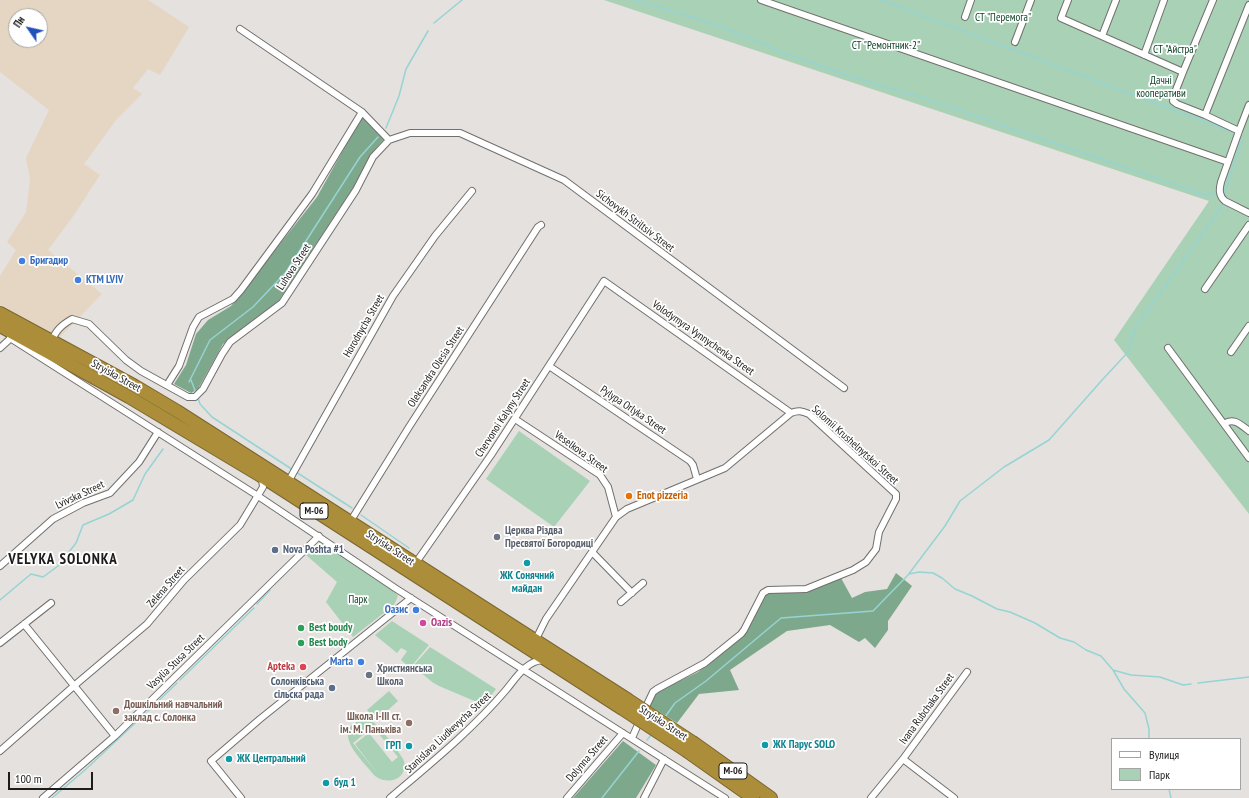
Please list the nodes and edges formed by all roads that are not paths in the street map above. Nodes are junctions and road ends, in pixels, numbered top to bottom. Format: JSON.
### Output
{"nodes":[{"id":1,"x":761,"y":0,"type":"edge"},
{"id":2,"x":971,"y":0,"type":"edge"},
{"id":3,"x":1031,"y":0,"type":"edge"},
{"id":4,"x":1068,"y":0,"type":"edge"},
{"id":5,"x":1116,"y":0,"type":"edge"},
{"id":6,"x":1164,"y":0,"type":"edge"},
{"id":7,"x":1213,"y":0,"type":"edge"},
{"id":8,"x":1249,"y":5,"type":"edge"},
{"id":9,"x":965,"y":17,"type":"dead end"},
{"id":10,"x":240,"y":29,"type":"dead end"},
{"id":11,"x":1102,"y":36,"type":"junction"},
{"id":12,"x":1015,"y":42,"type":"dead end"},
{"id":13,"x":1144,"y":55,"type":"junction"},
{"id":14,"x":1183,"y":72,"type":"junction"},
{"id":15,"x":1249,"y":105,"type":"edge"},
{"id":16,"x":362,"y":112,"type":"junction"},
{"id":17,"x":1206,"y":115,"type":"junction"},
{"id":18,"x":1239,"y":131,"type":"junction"},
{"id":19,"x":389,"y":140,"type":"junction"},
{"id":20,"x":1228,"y":162,"type":"junction"},
{"id":21,"x":472,"y":191,"type":"dead end"},
{"id":22,"x":1249,"y":213,"type":"edge"},
{"id":23,"x":1249,"y":224,"type":"edge"},
{"id":24,"x":541,"y":225,"type":"dead end"},
{"id":25,"x":604,"y":281,"type":"joint"},
{"id":26,"x":1205,"y":290,"type":"dead end"},
{"id":27,"x":0,"y":313,"type":"edge"},
{"id":28,"x":0,"y":326,"type":"edge"},
{"id":29,"x":1249,"y":326,"type":"edge"},
{"id":30,"x":0,"y":331,"type":"edge"},
{"id":31,"x":11,"y":338,"type":"junction"},
{"id":32,"x":51,"y":342,"type":"junction"},
{"id":33,"x":0,"y":348,"type":"edge"},
{"id":34,"x":1168,"y":348,"type":"dead end"},
{"id":35,"x":1231,"y":352,"type":"dead end"},
{"id":36,"x":549,"y":366,"type":"junction"},
{"id":37,"x":167,"y":385,"type":"junction"},
{"id":38,"x":844,"y":388,"type":"dead end"},
{"id":39,"x":790,"y":412,"type":"junction"},
{"id":40,"x":515,"y":418,"type":"junction"},
{"id":41,"x":1224,"y":424,"type":"junction"},
{"id":42,"x":1249,"y":431,"type":"edge"},
{"id":43,"x":158,"y":432,"type":"junction"},
{"id":44,"x":1249,"y":458,"type":"edge"},
{"id":45,"x":261,"y":476,"type":"junction"},
{"id":46,"x":289,"y":478,"type":"junction"},
{"id":47,"x":697,"y":479,"type":"junction"},
{"id":48,"x":259,"y":494,"type":"junction"},
{"id":49,"x":616,"y":517,"type":"junction"},
{"id":50,"x":350,"y":522,"type":"junction"},
{"id":51,"x":319,"y":536,"type":"junction"},
{"id":52,"x":592,"y":552,"type":"junction"},
{"id":53,"x":415,"y":564,"type":"junction"},
{"id":54,"x":0,"y":566,"type":"edge"},
{"id":55,"x":643,"y":583,"type":"dead end"},
{"id":56,"x":632,"y":593,"type":"junction"},
{"id":57,"x":411,"y":598,"type":"junction"},
{"id":58,"x":621,"y":602,"type":"dead end"},
{"id":59,"x":51,"y":603,"type":"dead end"},
{"id":60,"x":24,"y":624,"type":"junction"},
{"id":61,"x":0,"y":643,"type":"edge"},
{"id":62,"x":532,"y":645,"type":"junction"},
{"id":63,"x":547,"y":661,"type":"junction"},
{"id":64,"x":533,"y":662,"type":"junction"},
{"id":65,"x":524,"y":669,"type":"junction"},
{"id":66,"x":967,"y":672,"type":"dead end"},
{"id":67,"x":75,"y":685,"type":"junction"},
{"id":68,"x":624,"y":704,"type":"junction"},
{"id":69,"x":623,"y":733,"type":"junction"},
{"id":70,"x":115,"y":736,"type":"junction"},
{"id":71,"x":632,"y":738,"type":"junction"},
{"id":72,"x":691,"y":748,"type":"junction"},
{"id":73,"x":0,"y":751,"type":"edge"},
{"id":74,"x":903,"y":758,"type":"junction"},
{"id":75,"x":664,"y":759,"type":"junction"},
{"id":76,"x":43,"y":798,"type":"edge"},
{"id":77,"x":241,"y":798,"type":"edge"},
{"id":78,"x":390,"y":798,"type":"edge"},
{"id":79,"x":567,"y":798,"type":"edge"},
{"id":80,"x":644,"y":798,"type":"edge"},
{"id":81,"x":725,"y":798,"type":"edge"},
{"id":82,"x":753,"y":798,"type":"edge"},
{"id":83,"x":771,"y":798,"type":"edge"},
{"id":84,"x":872,"y":798,"type":"edge"},
{"id":85,"x":954,"y":798,"type":"edge"}],
"edges":[{"from":1,"to":20,"type":"street"},
{"from":2,"to":9,"type":"street"},
{"from":3,"to":12,"type":"street"},
{"from":4,"to":11,"type":"street"},
{"from":5,"to":11,"type":"street"},
{"from":6,"to":13,"type":"street"},
{"from":7,"to":14,"type":"street"},
{"from":8,"to":17,"type":"street"},
{"from":10,"to":16,"type":"street"},
{"from":11,"to":13,"type":"street"},
{"from":13,"to":14,"type":"street"},
{"from":14,"to":17,"type":"street"},
{"from":15,"to":18,"type":"street"},
{"from":16,"to":19,"type":"street"},
{"from":16,"to":37,"type":"street"},
{"from":17,"to":18,"type":"street"},
{"from":18,"to":20,"type":"street"},
{"from":19,"to":37,"type":"street","name":"Luhova Street"},
{"from":19,"to":38,"type":"street","name":"Sichovykh Striltsiv Street"},
{"from":20,"to":22,"type":"street"},
{"from":21,"to":46,"type":"street","name":"Horodnycha Street"},
{"from":23,"to":26,"type":"street"},
{"from":24,"to":50,"type":"street","name":"Oleksandra Olesia Street"},
{"from":25,"to":36,"type":"street","name":"Chervonoi Kalyny Street"},
{"from":25,"to":39,"type":"street","name":"Volodymyra Vynnychenka Street"},
{"from":27,"to":32,"type":"highway","name":"Stryiska Street","number":"М-06"},
{"from":28,"to":45,"type":"highway","name":"Stryiska Street","number":"М-06"},
{"from":29,"to":35,"type":"street"},
{"from":30,"to":31,"type":"street"},
{"from":31,"to":33,"type":"street"},
{"from":31,"to":43,"type":"street"},
{"from":32,"to":37,"type":"street","name":"Luhova Street"},
{"from":32,"to":46,"type":"highway","name":"Stryiska Street","number":"М-06"},
{"from":34,"to":41,"type":"street"},
{"from":36,"to":40,"type":"street","name":"Chervonoi Kalyny Street"},
{"from":36,"to":47,"type":"street","name":"Pylypa Orlyka Street"},
{"from":39,"to":47,"type":"street"},
{"from":39,"to":71,"type":"street","name":"Solomii Krushelnytskoi Street"},
{"from":40,"to":49,"type":"street","name":"Veselkova Street"},
{"from":40,"to":53,"type":"street","name":"Chervonoi Kalyny Street"},
{"from":41,"to":42,"type":"street"},
{"from":41,"to":44,"type":"street"},
{"from":43,"to":48,"type":"street"},
{"from":43,"to":54,"type":"street","name":"Lvivska Street"},
{"from":45,"to":46,"type":"highway","name":"Stryiska Street","number":"М-06"},
{"from":45,"to":48,"type":"street"},
{"from":46,"to":48,"type":"street"},
{"from":46,"to":50,"type":"highway","name":"Stryiska Street","number":"М-06"},
{"from":46,"to":62,"type":"highway","name":"Stryiska Street","number":"М-06"},
{"from":47,"to":49,"type":"street"},
{"from":48,"to":51,"type":"street"},
{"from":48,"to":67,"type":"street","name":"Zelena Street"},
{"from":49,"to":52,"type":"street"},
{"from":50,"to":53,"type":"highway","name":"Stryiska Street","number":"М-06"},
{"from":51,"to":57,"type":"street"},
{"from":51,"to":70,"type":"street","name":"Vasylia Stusa Street"},
{"from":52,"to":56,"type":"street"},
{"from":52,"to":62,"type":"street"},
{"from":53,"to":62,"type":"highway","name":"Stryiska Street","number":"М-06"},
{"from":55,"to":56,"type":"street"},
{"from":56,"to":58,"type":"street"},
{"from":57,"to":65,"type":"street"},
{"from":57,"to":77,"type":"street"},
{"from":59,"to":60,"type":"street"},
{"from":60,"to":61,"type":"street"},
{"from":60,"to":67,"type":"street"},
{"from":62,"to":63,"type":"highway","name":"Stryiska Street","number":"М-06"},
{"from":62,"to":64,"type":"street"},
{"from":62,"to":68,"type":"highway","name":"Stryiska Street","number":"М-06"},
{"from":63,"to":64,"type":"street"},
{"from":63,"to":68,"type":"highway","name":"Stryiska Street","number":"М-06"},
{"from":64,"to":65,"type":"street","name":"Stanislava Liudkevycha Street"},
{"from":65,"to":69,"type":"street"},
{"from":65,"to":78,"type":"street","name":"Stanislava Liudkevycha Street"},
{"from":66,"to":74,"type":"street","name":"Ivana Rubchaka Street"},
{"from":67,"to":70,"type":"street"},
{"from":67,"to":73,"type":"street","name":"Zelena Street"},
{"from":68,"to":72,"type":"highway","name":"Stryiska Street","number":"М-06","bridge":true},
{"from":69,"to":71,"type":"street"},
{"from":69,"to":79,"type":"street","name":"Dolynna Street"},
{"from":70,"to":76,"type":"street","name":"Vasylia Stusa Street"},
{"from":71,"to":75,"type":"street"},
{"from":72,"to":82,"type":"highway","name":"Stryiska Street","number":"М-06"},
{"from":72,"to":83,"type":"highway","name":"Stryiska Street","number":"М-06"},
{"from":74,"to":84,"type":"street","name":"Ivana Rubchaka Street"},
{"from":74,"to":85,"type":"street","name":"Ivana Rubchaka Street"},
{"from":75,"to":80,"type":"street"},
{"from":75,"to":81,"type":"street"}]}
